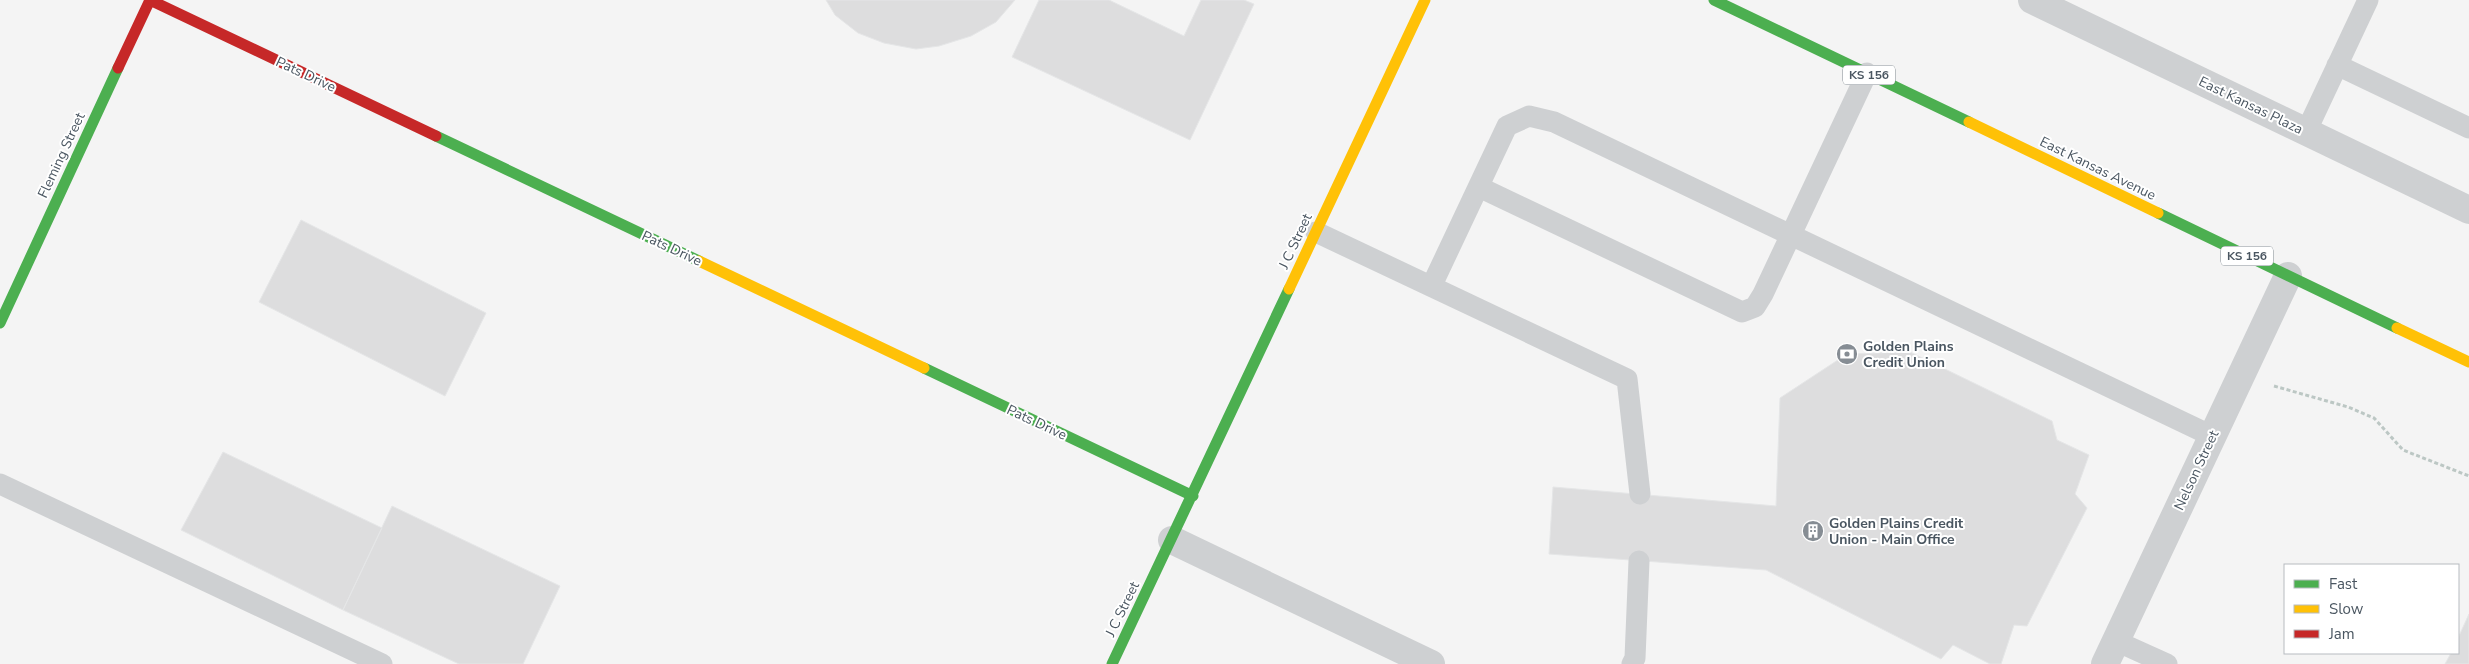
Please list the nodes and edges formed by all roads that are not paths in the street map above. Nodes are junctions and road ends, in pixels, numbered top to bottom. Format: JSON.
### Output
{"nodes":[{"id":1,"x":150,"y":0,"type":"edge"},
{"id":2,"x":1425,"y":0,"type":"edge"},
{"id":3,"x":1714,"y":0,"type":"edge"},
{"id":4,"x":2032,"y":0,"type":"edge"},
{"id":5,"x":2368,"y":0,"type":"edge"},
{"id":6,"x":2061,"y":6,"type":"edge"},
{"id":7,"x":2337,"y":65,"type":"junction"},
{"id":8,"x":1867,"y":73,"type":"junction"},
{"id":9,"x":2469,"y":128,"type":"edge"},
{"id":10,"x":2306,"y":132,"type":"junction"},
{"id":11,"x":1479,"y":187,"type":"junction"},
{"id":12,"x":2469,"y":210,"type":"edge"},
{"id":13,"x":1316,"y":232,"type":"junction"},
{"id":14,"x":1791,"y":234,"type":"junction"},
{"id":15,"x":2288,"y":276,"type":"junction"},
{"id":16,"x":1432,"y":286,"type":"junction"},
{"id":17,"x":0,"y":323,"type":"edge"},
{"id":18,"x":2469,"y":362,"type":"edge"},
{"id":19,"x":2212,"y":436,"type":"junction"},
{"id":20,"x":0,"y":484,"type":"edge"},
{"id":21,"x":1640,"y":494,"type":"dead end"},
{"id":22,"x":1193,"y":496,"type":"junction"},
{"id":23,"x":1172,"y":540,"type":"junction"},
{"id":24,"x":1639,"y":561,"type":"dead end"},
{"id":25,"x":2110,"y":652,"type":"edge"},
{"id":26,"x":382,"y":664,"type":"edge"},
{"id":27,"x":1112,"y":664,"type":"edge"},
{"id":28,"x":1432,"y":664,"type":"edge"},
{"id":29,"x":1632,"y":664,"type":"edge"},
{"id":30,"x":2167,"y":664,"type":"edge"}],
"edges":[{"from":1,"to":17,"type":"street","name":"Fleming Street"},
{"from":1,"to":22,"type":"street","name":"Pats Drive"},
{"from":2,"to":13,"type":"street","name":"J C Street"},
{"from":3,"to":8,"type":"street","name":"East Kansas Avenue","number":"KS 156"},
{"from":4,"to":6,"type":"street","name":"East Kansas Plaza"},
{"from":5,"to":7,"type":"lane"},
{"from":6,"to":10,"type":"street","name":"East Kansas Plaza"},
{"from":7,"to":9,"type":"lane"},
{"from":7,"to":10,"type":"lane"},
{"from":8,"to":14,"type":"lane"},
{"from":8,"to":15,"type":"street","name":"East Kansas Avenue","number":"KS 156"},
{"from":10,"to":12,"type":"street","name":"East Kansas Plaza"},
{"from":11,"to":14,"type":"lane"},
{"from":11,"to":14,"type":"lane"},
{"from":11,"to":16,"type":"lane"},
{"from":13,"to":16,"type":"lane"},
{"from":13,"to":22,"type":"street","name":"J C Street"},
{"from":14,"to":19,"type":"lane"},
{"from":15,"to":18,"type":"street","name":"East Kansas Avenue","number":"KS 156"},
{"from":15,"to":19,"type":"street","name":"Nelson Street"},
{"from":16,"to":21,"type":"lane"},
{"from":19,"to":25,"type":"street","name":"Nelson Street"},
{"from":20,"to":26,"type":"lane"},
{"from":22,"to":23,"type":"street","name":"J C Street"},
{"from":23,"to":27,"type":"street","name":"J C Street"},
{"from":23,"to":28,"type":"street"},
{"from":24,"to":29,"type":"lane"},
{"from":25,"to":30,"type":"lane"}]}
